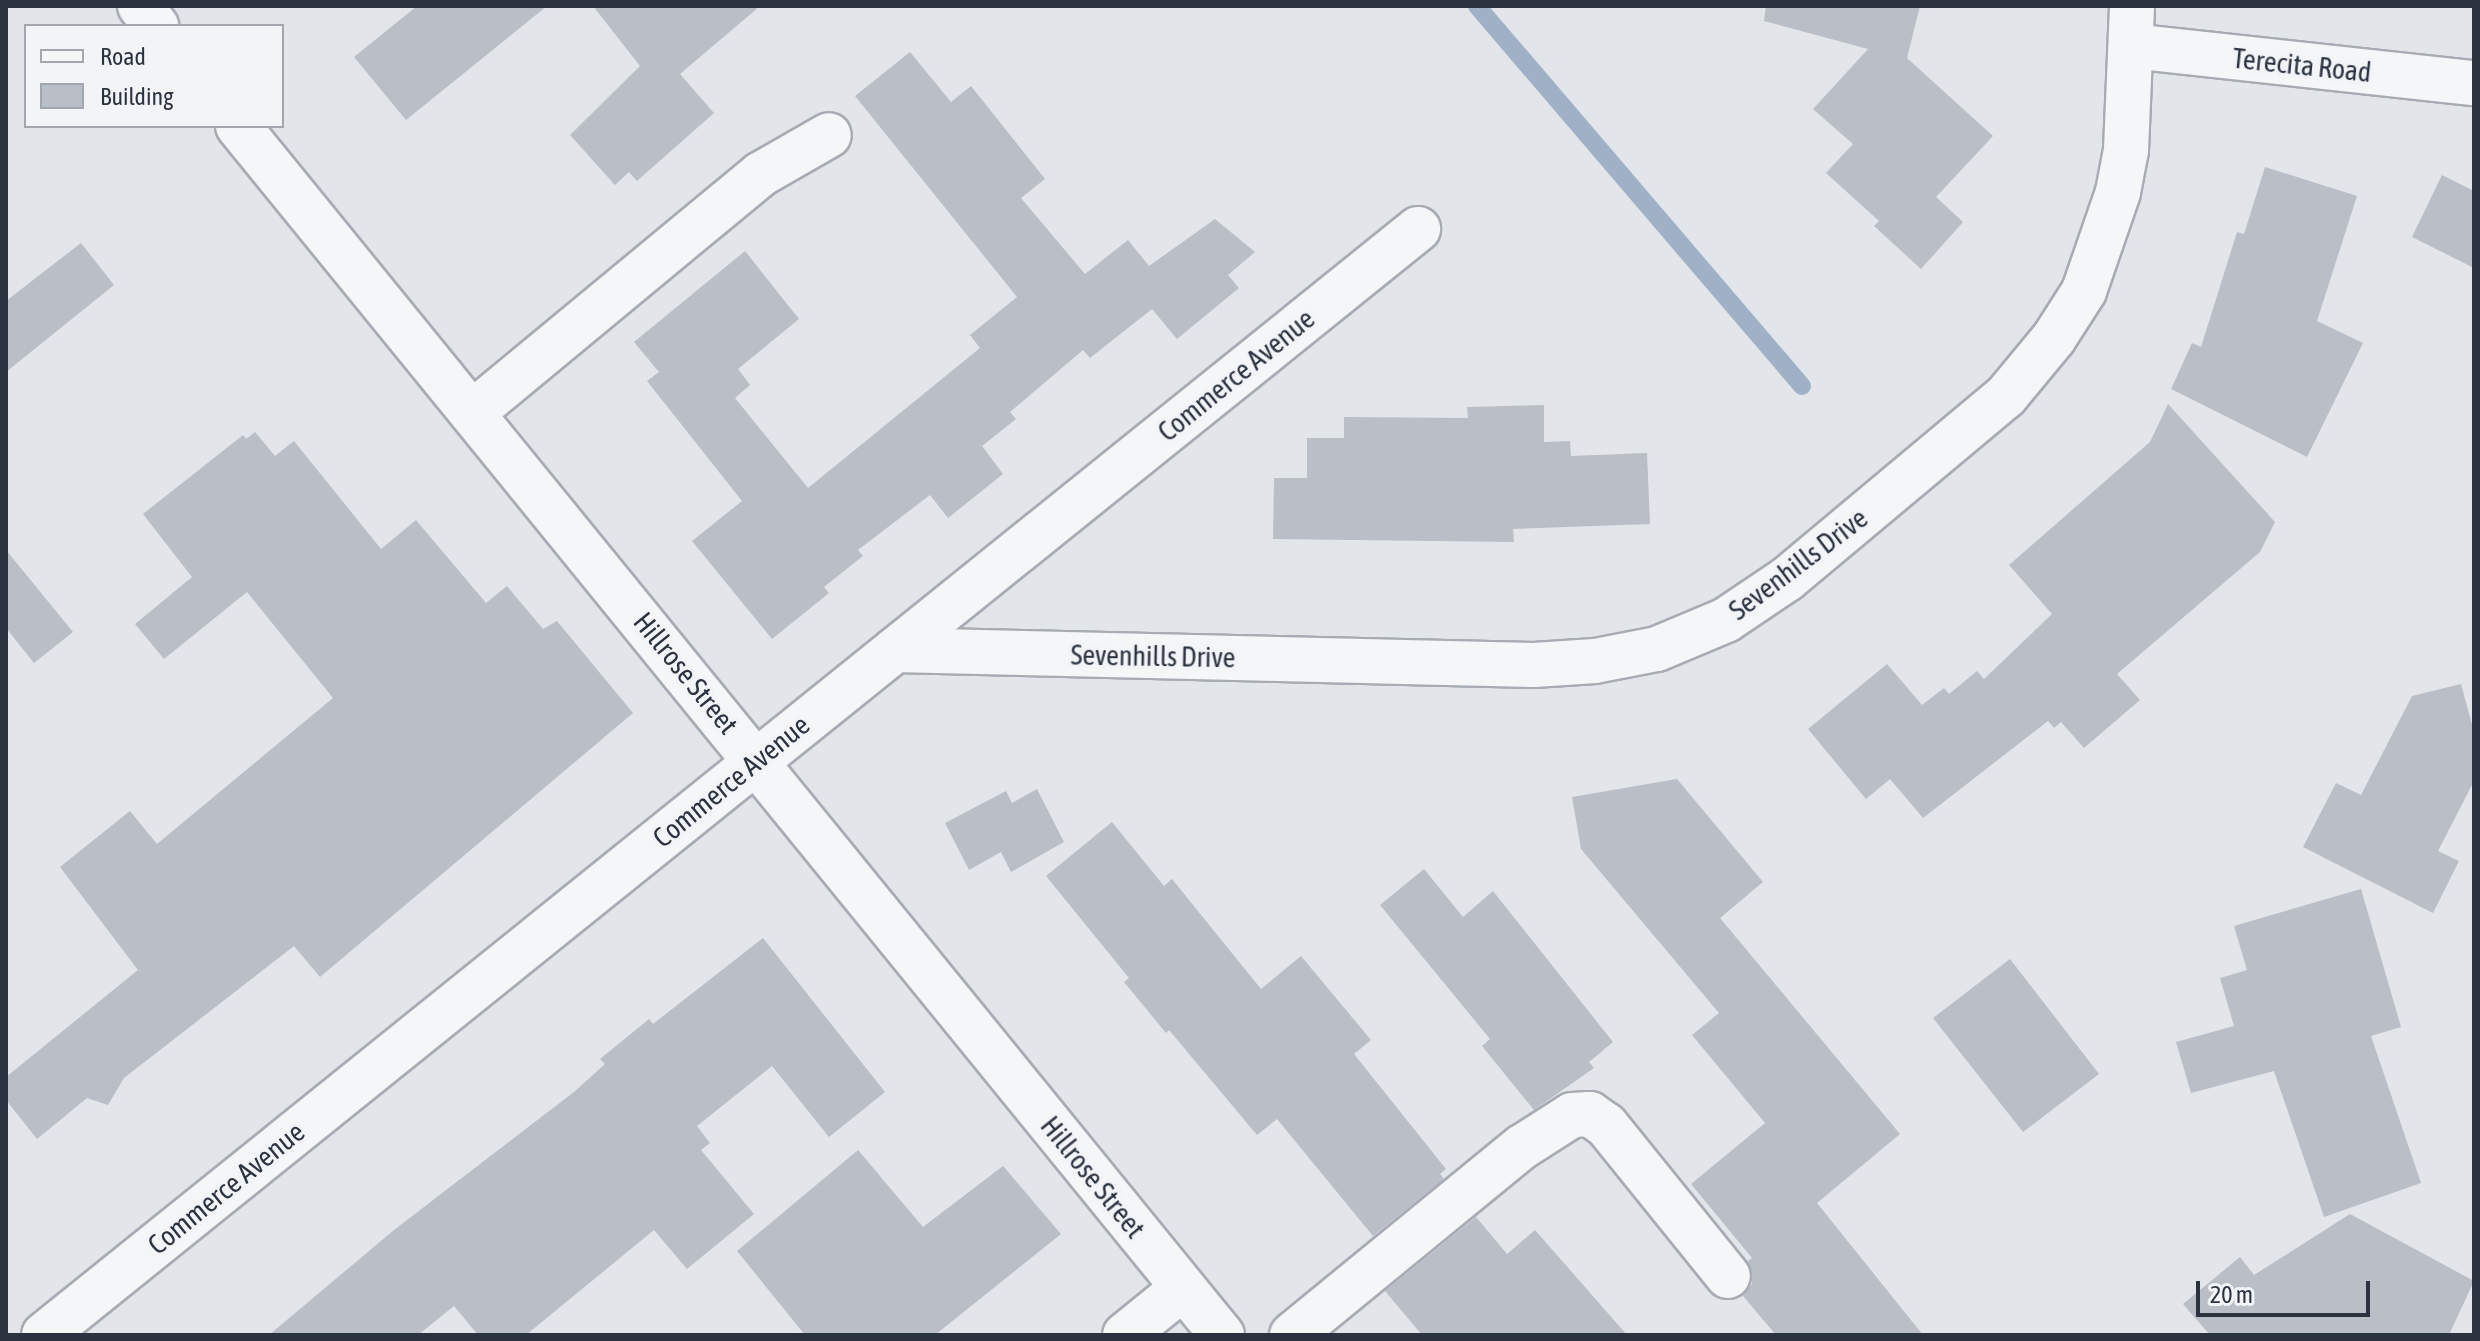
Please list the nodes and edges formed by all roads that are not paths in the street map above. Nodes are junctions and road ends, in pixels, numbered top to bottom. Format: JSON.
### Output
{"nodes":[{"id":1,"x":140,"y":6,"type":"edge"},
{"id":2,"x":154,"y":24,"type":"edge"},
{"id":3,"x":2131,"y":26,"type":"edge"},
{"id":4,"x":2474,"y":83,"type":"edge"},
{"id":5,"x":240,"y":128,"type":"edge"},
{"id":6,"x":829,"y":135,"type":"dead end"},
{"id":7,"x":1418,"y":229,"type":"dead end"},
{"id":8,"x":472,"y":413,"type":"junction"},
{"id":9,"x":895,"y":650,"type":"junction"},
{"id":10,"x":757,"y":759,"type":"junction"},
{"id":11,"x":1728,"y":1276,"type":"dead end"},
{"id":12,"x":1183,"y":1288,"type":"junction"},
{"id":13,"x":44,"y":1335,"type":"edge"},
{"id":14,"x":1125,"y":1335,"type":"edge"},
{"id":15,"x":1222,"y":1335,"type":"edge"},
{"id":16,"x":1292,"y":1335,"type":"edge"}],
"edges":[{"from":1,"to":2,"type":"street"},
{"from":3,"to":4,"type":"street","name":"Terecita Road"},
{"from":3,"to":9,"type":"street","name":"Sevenhills Drive"},
{"from":5,"to":8,"type":"street","name":"Hillrose Street"},
{"from":6,"to":8,"type":"street"},
{"from":7,"to":9,"type":"street","name":"Commerce Avenue"},
{"from":8,"to":10,"type":"street","name":"Hillrose Street"},
{"from":9,"to":10,"type":"street","name":"Commerce Avenue"},
{"from":10,"to":12,"type":"street","name":"Hillrose Street"},
{"from":10,"to":13,"type":"street","name":"Commerce Avenue"},
{"from":11,"to":16,"type":"street"},
{"from":12,"to":14,"type":"street"},
{"from":12,"to":15,"type":"street","name":"Hillrose Street"}]}
